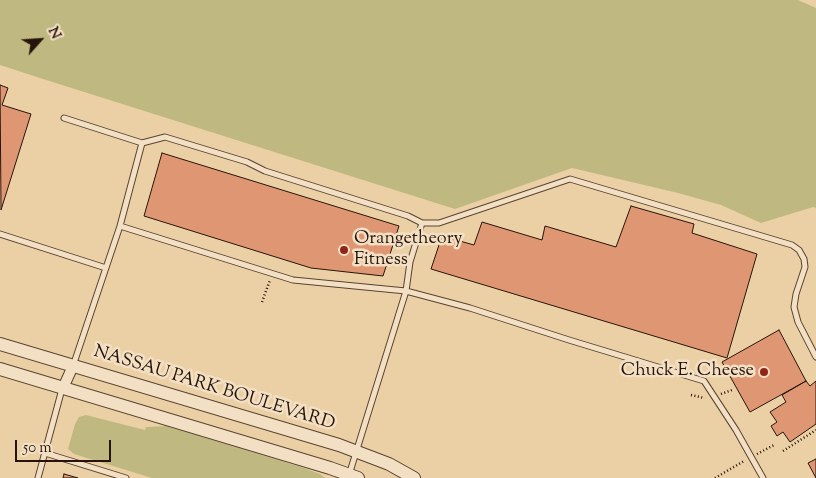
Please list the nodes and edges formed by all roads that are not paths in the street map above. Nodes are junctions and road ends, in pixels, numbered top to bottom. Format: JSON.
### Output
{"nodes":[{"id":1,"x":64,"y":118,"type":"dead end"},
{"id":2,"x":142,"y":143,"type":"junction"},
{"id":3,"x":422,"y":224,"type":"junction"},
{"id":4,"x":120,"y":226,"type":"junction"},
{"id":5,"x":0,"y":234,"type":"edge"},
{"id":6,"x":106,"y":268,"type":"junction"},
{"id":7,"x":406,"y":291,"type":"junction"},
{"id":8,"x":0,"y":344,"type":"edge"},
{"id":9,"x":816,"y":357,"type":"edge"},
{"id":10,"x":73,"y":366,"type":"junction"},
{"id":11,"x":0,"y":369,"type":"edge"},
{"id":12,"x":62,"y":388,"type":"junction"},
{"id":13,"x":356,"y":451,"type":"junction"},
{"id":14,"x":45,"y":454,"type":"junction"},
{"id":15,"x":352,"y":477,"type":"edge"},
{"id":16,"x":38,"y":478,"type":"edge"},
{"id":17,"x":126,"y":478,"type":"edge"},
{"id":18,"x":414,"y":478,"type":"edge"},
{"id":19,"x":763,"y":478,"type":"edge"}],
"edges":[{"from":1,"to":2,"type":"lane"},
{"from":2,"to":3,"type":"lane"},
{"from":2,"to":4,"type":"lane"},
{"from":3,"to":7,"type":"lane"},
{"from":3,"to":9,"type":"lane"},
{"from":4,"to":6,"type":"lane"},
{"from":4,"to":7,"type":"lane"},
{"from":5,"to":6,"type":"lane"},
{"from":6,"to":10,"type":"lane"},
{"from":7,"to":13,"type":"lane"},
{"from":7,"to":19,"type":"lane"},
{"from":8,"to":10,"type":"street","name":"NASSAU PARK BOULEVARD"},
{"from":10,"to":12,"type":"street"},
{"from":10,"to":13,"type":"street","name":"NASSAU PARK BOULEVARD"},
{"from":11,"to":12,"type":"street"},
{"from":12,"to":14,"type":"lane"},
{"from":12,"to":15,"type":"street"},
{"from":13,"to":15,"type":"lane"},
{"from":13,"to":18,"type":"street","name":"NASSAU PARK BOULEVARD"},
{"from":14,"to":16,"type":"lane"},
{"from":14,"to":17,"type":"lane"}]}
